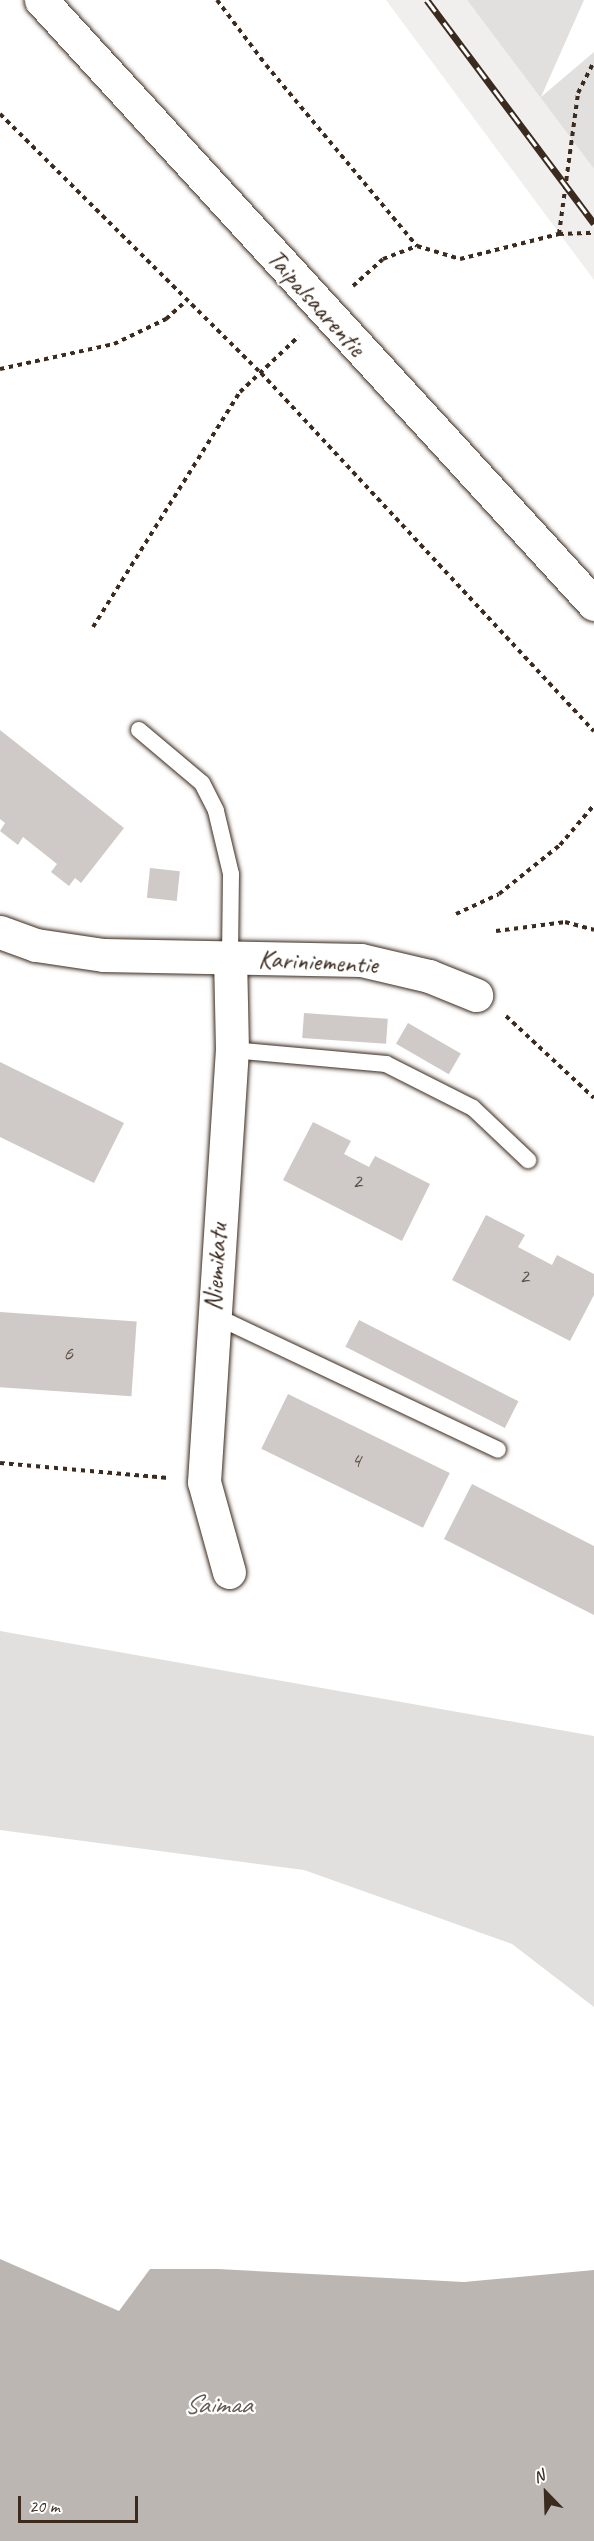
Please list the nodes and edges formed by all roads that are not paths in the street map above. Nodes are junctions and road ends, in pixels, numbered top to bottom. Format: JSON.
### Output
{"nodes":[{"id":1,"x":41,"y":0,"type":"edge"},
{"id":2,"x":49,"y":0,"type":"edge"},
{"id":3,"x":100,"y":66,"type":"junction"},
{"id":4,"x":594,"y":604,"type":"edge"},
{"id":5,"x":139,"y":730,"type":"dead end"},
{"id":6,"x":0,"y":932,"type":"edge"},
{"id":7,"x":230,"y":958,"type":"junction"},
{"id":8,"x":476,"y":995,"type":"road end"},
{"id":9,"x":232,"y":1050,"type":"junction"},
{"id":10,"x":528,"y":1160,"type":"dead end"},
{"id":11,"x":213,"y":1314,"type":"junction"},
{"id":12,"x":498,"y":1450,"type":"dead end"},
{"id":13,"x":229,"y":1572,"type":"dead end"}],
"edges":[{"from":1,"to":3,"type":"street","name":"Taipalsaarentie"},
{"from":2,"to":3,"type":"street"},
{"from":3,"to":4,"type":"street","name":"Taipalsaarentie"},
{"from":5,"to":7,"type":"lane"},
{"from":6,"to":7,"type":"street","name":"Kariniementie"},
{"from":7,"to":8,"type":"street","name":"Kariniementie"},
{"from":7,"to":9,"type":"street","name":"Niemikatu"},
{"from":9,"to":10,"type":"lane"},
{"from":9,"to":11,"type":"street","name":"Niemikatu"},
{"from":11,"to":12,"type":"lane"},
{"from":11,"to":13,"type":"street","name":"Niemikatu"}]}
